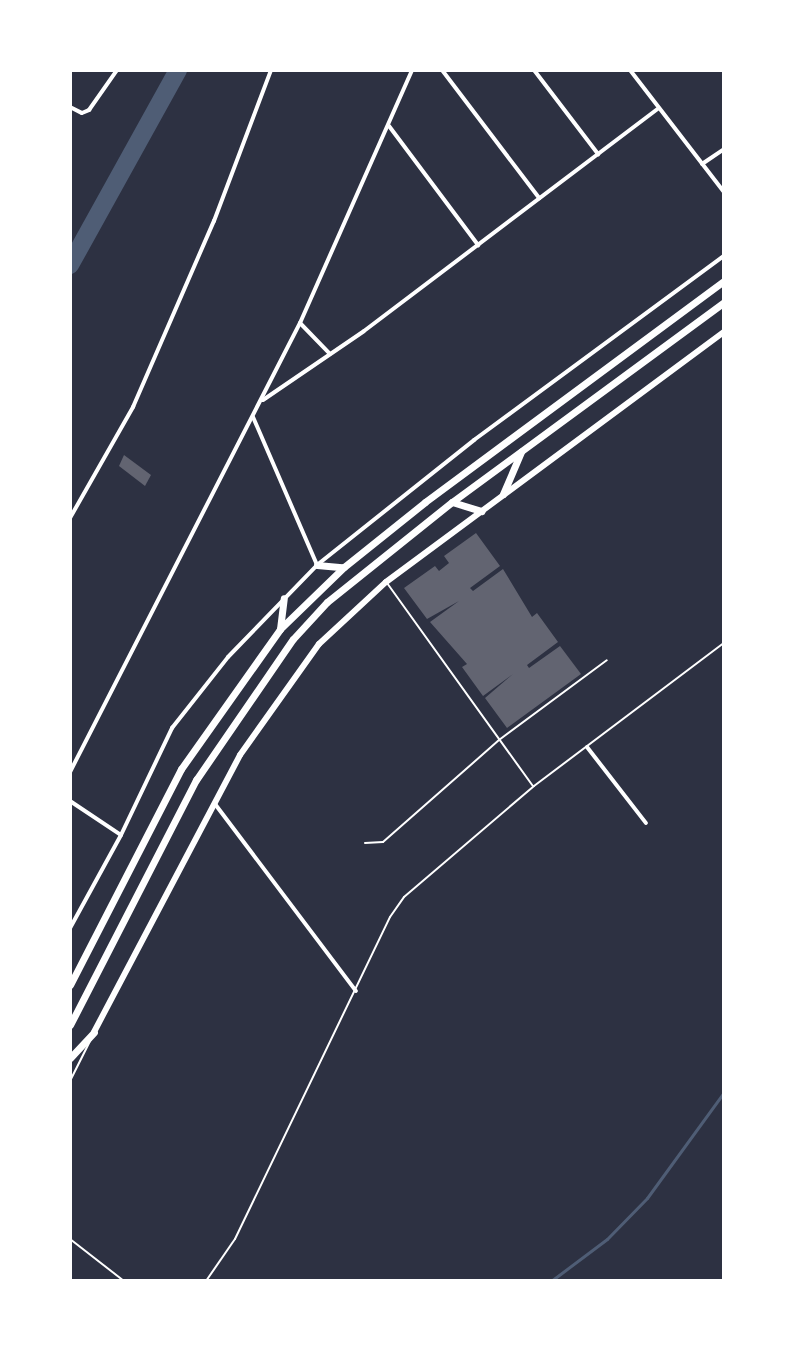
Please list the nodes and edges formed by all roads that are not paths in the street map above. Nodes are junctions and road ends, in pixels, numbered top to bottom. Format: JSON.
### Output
{"nodes":[{"id":1,"x":117,"y":70,"type":"edge"},
{"id":2,"x":271,"y":70,"type":"edge"},
{"id":3,"x":412,"y":70,"type":"edge"},
{"id":4,"x":442,"y":70,"type":"edge"},
{"id":5,"x":534,"y":70,"type":"edge"},
{"id":6,"x":630,"y":70,"type":"edge"},
{"id":7,"x":70,"y":107,"type":"edge"},
{"id":8,"x":658,"y":109,"type":"junction"},
{"id":9,"x":389,"y":126,"type":"junction"},
{"id":10,"x":724,"y":149,"type":"edge"},
{"id":11,"x":598,"y":154,"type":"junction"},
{"id":12,"x":702,"y":164,"type":"junction"},
{"id":13,"x":724,"y":192,"type":"edge"},
{"id":14,"x":539,"y":198,"type":"junction"},
{"id":15,"x":478,"y":245,"type":"junction"},
{"id":16,"x":724,"y":256,"type":"edge"},
{"id":17,"x":724,"y":281,"type":"edge"},
{"id":18,"x":724,"y":302,"type":"edge"},
{"id":19,"x":300,"y":323,"type":"junction"},
{"id":20,"x":724,"y":332,"type":"edge"},
{"id":21,"x":330,"y":354,"type":"junction"},
{"id":22,"x":261,"y":401,"type":"junction"},
{"id":23,"x":253,"y":417,"type":"junction"},
{"id":24,"x":521,"y":452,"type":"junction"},
{"id":25,"x":503,"y":494,"type":"junction"},
{"id":26,"x":452,"y":502,"type":"junction"},
{"id":27,"x":482,"y":511,"type":"junction"},
{"id":28,"x":70,"y":518,"type":"edge"},
{"id":29,"x":317,"y":565,"type":"junction"},
{"id":30,"x":344,"y":567,"type":"junction"},
{"id":31,"x":386,"y":582,"type":"junction"},
{"id":32,"x":284,"y":598,"type":"junction"},
{"id":33,"x":280,"y":629,"type":"junction"},
{"id":34,"x":724,"y":643,"type":"edge"},
{"id":35,"x":607,"y":660,"type":"dead end"},
{"id":36,"x":499,"y":740,"type":"junction"},
{"id":37,"x":587,"y":747,"type":"junction"},
{"id":38,"x":70,"y":772,"type":"edge"},
{"id":39,"x":534,"y":786,"type":"junction"},
{"id":40,"x":70,"y":801,"type":"edge"},
{"id":41,"x":214,"y":802,"type":"junction"},
{"id":42,"x":646,"y":823,"type":"dead end"},
{"id":43,"x":121,"y":835,"type":"junction"},
{"id":44,"x":365,"y":843,"type":"dead end"},
{"id":45,"x":70,"y":928,"type":"edge"},
{"id":46,"x":70,"y":985,"type":"edge"},
{"id":47,"x":356,"y":991,"type":"junction"},
{"id":48,"x":70,"y":1025,"type":"edge"},
{"id":49,"x":94,"y":1032,"type":"junction"},
{"id":50,"x":70,"y":1058,"type":"edge"},
{"id":51,"x":70,"y":1081,"type":"edge"},
{"id":52,"x":70,"y":1239,"type":"edge"},
{"id":53,"x":124,"y":1281,"type":"edge"},
{"id":54,"x":206,"y":1281,"type":"edge"}],
"edges":[{"from":1,"to":7,"type":"street"},
{"from":2,"to":28,"type":"street"},
{"from":3,"to":9,"type":"street"},
{"from":4,"to":14,"type":"street"},
{"from":5,"to":11,"type":"street"},
{"from":6,"to":8,"type":"street"},
{"from":8,"to":11,"type":"street"},
{"from":8,"to":12,"type":"street"},
{"from":9,"to":15,"type":"street"},
{"from":9,"to":19,"type":"street"},
{"from":10,"to":12,"type":"street"},
{"from":11,"to":14,"type":"street"},
{"from":12,"to":13,"type":"street"},
{"from":14,"to":15,"type":"street"},
{"from":15,"to":21,"type":"street"},
{"from":16,"to":29,"type":"street"},
{"from":17,"to":30,"type":"highway"},
{"from":18,"to":24,"type":"highway"},
{"from":19,"to":21,"type":"street"},
{"from":19,"to":22,"type":"street"},
{"from":20,"to":25,"type":"street"},
{"from":21,"to":22,"type":"street"},
{"from":22,"to":23,"type":"street"},
{"from":23,"to":29,"type":"street"},
{"from":23,"to":38,"type":"street"},
{"from":24,"to":25,"type":"highway"},
{"from":24,"to":26,"type":"highway"},
{"from":25,"to":27,"type":"street"},
{"from":26,"to":27,"type":"highway"},
{"from":26,"to":48,"type":"highway"},
{"from":27,"to":31,"type":"street"},
{"from":29,"to":30,"type":"highway"},
{"from":29,"to":32,"type":"street"},
{"from":30,"to":33,"type":"highway"},
{"from":31,"to":36,"type":"lane"},
{"from":31,"to":41,"type":"street"},
{"from":32,"to":33,"type":"highway"},
{"from":32,"to":43,"type":"street"},
{"from":33,"to":46,"type":"highway"},
{"from":34,"to":37,"type":"lane"},
{"from":35,"to":36,"type":"lane"},
{"from":36,"to":39,"type":"lane"},
{"from":36,"to":44,"type":"lane"},
{"from":37,"to":39,"type":"lane"},
{"from":37,"to":42,"type":"street"},
{"from":39,"to":47,"type":"lane"},
{"from":40,"to":43,"type":"street"},
{"from":41,"to":47,"type":"street"},
{"from":41,"to":49,"type":"street"},
{"from":43,"to":45,"type":"street"},
{"from":47,"to":54,"type":"lane"},
{"from":49,"to":50,"type":"highway"},
{"from":49,"to":51,"type":"lane"},
{"from":52,"to":53,"type":"lane"}]}
